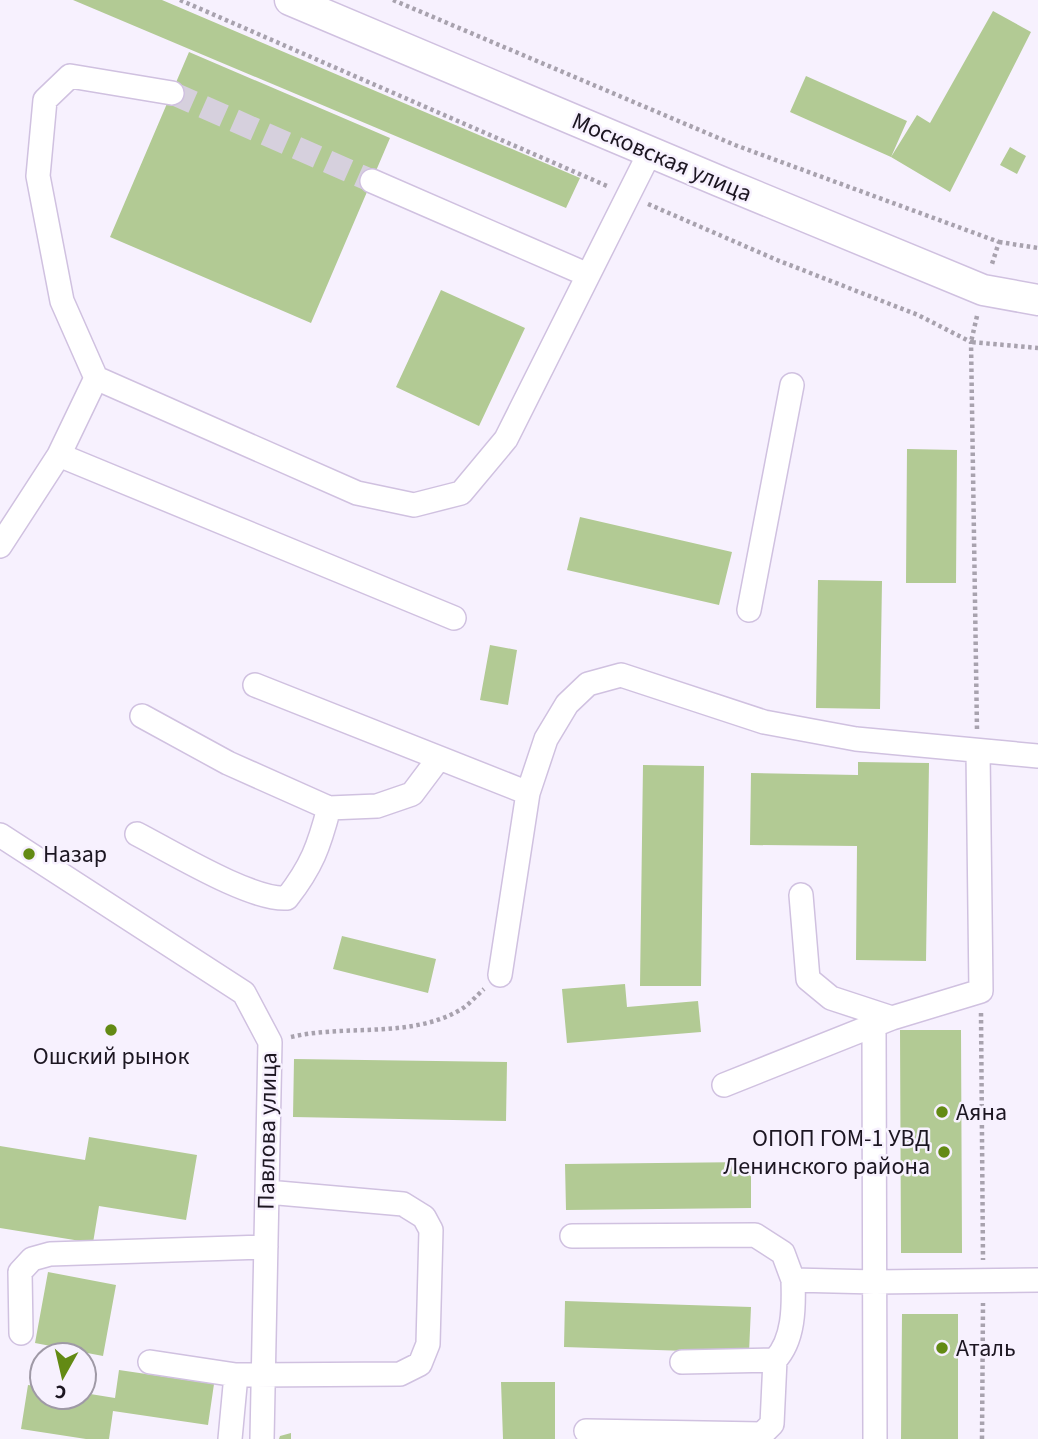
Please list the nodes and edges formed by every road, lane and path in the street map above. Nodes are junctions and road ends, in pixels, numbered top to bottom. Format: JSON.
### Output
{"nodes":[{"id":1,"x":180,"y":0,"type":"edge"},
{"id":2,"x":290,"y":0,"type":"edge"},
{"id":3,"x":393,"y":0,"type":"edge"},
{"id":4,"x":172,"y":93,"type":"tunnel mouth"},
{"id":5,"x":650,"y":152,"type":"junction"},
{"id":6,"x":372,"y":181,"type":"tunnel mouth"},
{"id":7,"x":628,"y":196,"type":"junction"},
{"id":8,"x":999,"y":242,"type":"junction"},
{"id":9,"x":1038,"y":248,"type":"edge"},
{"id":10,"x":589,"y":275,"type":"junction"},
{"id":11,"x":983,"y":290,"type":"junction"},
{"id":12,"x":1038,"y":300,"type":"edge"},
{"id":13,"x":971,"y":342,"type":"junction"},
{"id":14,"x":1038,"y":348,"type":"edge"},
{"id":15,"x":96,"y":378,"type":"junction"},
{"id":16,"x":792,"y":385,"type":"dead end"},
{"id":17,"x":59,"y":455,"type":"junction"},
{"id":18,"x":0,"y":546,"type":"edge"},
{"id":19,"x":749,"y":610,"type":"dead end"},
{"id":20,"x":454,"y":618,"type":"dead end"},
{"id":21,"x":255,"y":685,"type":"dead end"},
{"id":22,"x":142,"y":716,"type":"dead end"},
{"id":23,"x":978,"y":752,"type":"junction"},
{"id":24,"x":1038,"y":756,"type":"edge"},
{"id":25,"x":439,"y":758,"type":"junction"},
{"id":26,"x":528,"y":793,"type":"junction"},
{"id":27,"x":329,"y":808,"type":"junction"},
{"id":28,"x":137,"y":834,"type":"dead end"},
{"id":29,"x":0,"y":835,"type":"edge"},
{"id":30,"x":801,"y":895,"type":"dead end"},
{"id":31,"x":500,"y":975,"type":"joint"},
{"id":32,"x":981,"y":991,"type":"junction"},
{"id":33,"x":883,"y":1022,"type":"junction"},
{"id":34,"x":270,"y":1042,"type":"junction"},
{"id":35,"x":724,"y":1085,"type":"dead end"},
{"id":36,"x":267,"y":1192,"type":"junction"},
{"id":37,"x":572,"y":1236,"type":"dead end"},
{"id":38,"x":265,"y":1247,"type":"junction"},
{"id":39,"x":793,"y":1280,"type":"junction"},
{"id":40,"x":1038,"y":1280,"type":"edge"},
{"id":41,"x":983,"y":1281,"type":"junction"},
{"id":42,"x":875,"y":1282,"type":"junction"},
{"id":43,"x":21,"y":1333,"type":"dead end"},
{"id":44,"x":775,"y":1360,"type":"junction"},
{"id":45,"x":150,"y":1362,"type":"dead end"},
{"id":46,"x":682,"y":1363,"type":"dead end"},
{"id":47,"x":263,"y":1373,"type":"junction"},
{"id":48,"x":236,"y":1375,"type":"junction"},
{"id":49,"x":586,"y":1431,"type":"dead end"},
{"id":50,"x":230,"y":1439,"type":"edge"},
{"id":51,"x":262,"y":1439,"type":"edge"},
{"id":52,"x":875,"y":1439,"type":"edge"},
{"id":53,"x":982,"y":1439,"type":"edge"}],
"edges":[{"from":1,"to":7,"type":"path"},
{"from":2,"to":5,"type":"main road","name":"Московская улица"},
{"from":3,"to":8,"type":"path"},
{"from":4,"to":15,"type":"street"},
{"from":5,"to":7,"type":"street"},
{"from":5,"to":11,"type":"main road","name":"Московская улица"},
{"from":6,"to":10,"type":"street"},
{"from":7,"to":10,"type":"street"},
{"from":7,"to":13,"type":"path"},
{"from":8,"to":9,"type":"path"},
{"from":8,"to":11,"type":"path"},
{"from":10,"to":15,"type":"street"},
{"from":11,"to":12,"type":"main road","name":"Московская улица"},
{"from":11,"to":13,"type":"path"},
{"from":13,"to":14,"type":"path"},
{"from":13,"to":23,"type":"path"},
{"from":15,"to":17,"type":"street"},
{"from":16,"to":19,"type":"street"},
{"from":17,"to":18,"type":"street"},
{"from":17,"to":20,"type":"street"},
{"from":21,"to":25,"type":"street"},
{"from":22,"to":27,"type":"street"},
{"from":23,"to":24,"type":"street"},
{"from":23,"to":26,"type":"street"},
{"from":23,"to":32,"type":"street"},
{"from":25,"to":26,"type":"street"},
{"from":25,"to":27,"type":"street"},
{"from":26,"to":31,"type":"street"},
{"from":27,"to":28,"type":"street"},
{"from":29,"to":34,"type":"street","name":"Павлова улица"},
{"from":30,"to":33,"type":"street"},
{"from":31,"to":34,"type":"path"},
{"from":32,"to":33,"type":"street"},
{"from":32,"to":41,"type":"path"},
{"from":33,"to":35,"type":"street"},
{"from":33,"to":42,"type":"street"},
{"from":34,"to":36,"type":"street","name":"Павлова улица"},
{"from":36,"to":38,"type":"street","name":"Павлова улица"},
{"from":36,"to":47,"type":"street"},
{"from":37,"to":39,"type":"street"},
{"from":38,"to":43,"type":"street"},
{"from":38,"to":47,"type":"street","name":"Павлова улица"},
{"from":39,"to":42,"type":"street"},
{"from":39,"to":44,"type":"street"},
{"from":40,"to":41,"type":"street"},
{"from":41,"to":42,"type":"street"},
{"from":41,"to":53,"type":"path"},
{"from":42,"to":52,"type":"street"},
{"from":44,"to":46,"type":"street"},
{"from":44,"to":49,"type":"street"},
{"from":45,"to":48,"type":"street"},
{"from":47,"to":48,"type":"street"},
{"from":47,"to":51,"type":"street","name":"Павлова улица"},
{"from":48,"to":50,"type":"street"}]}
